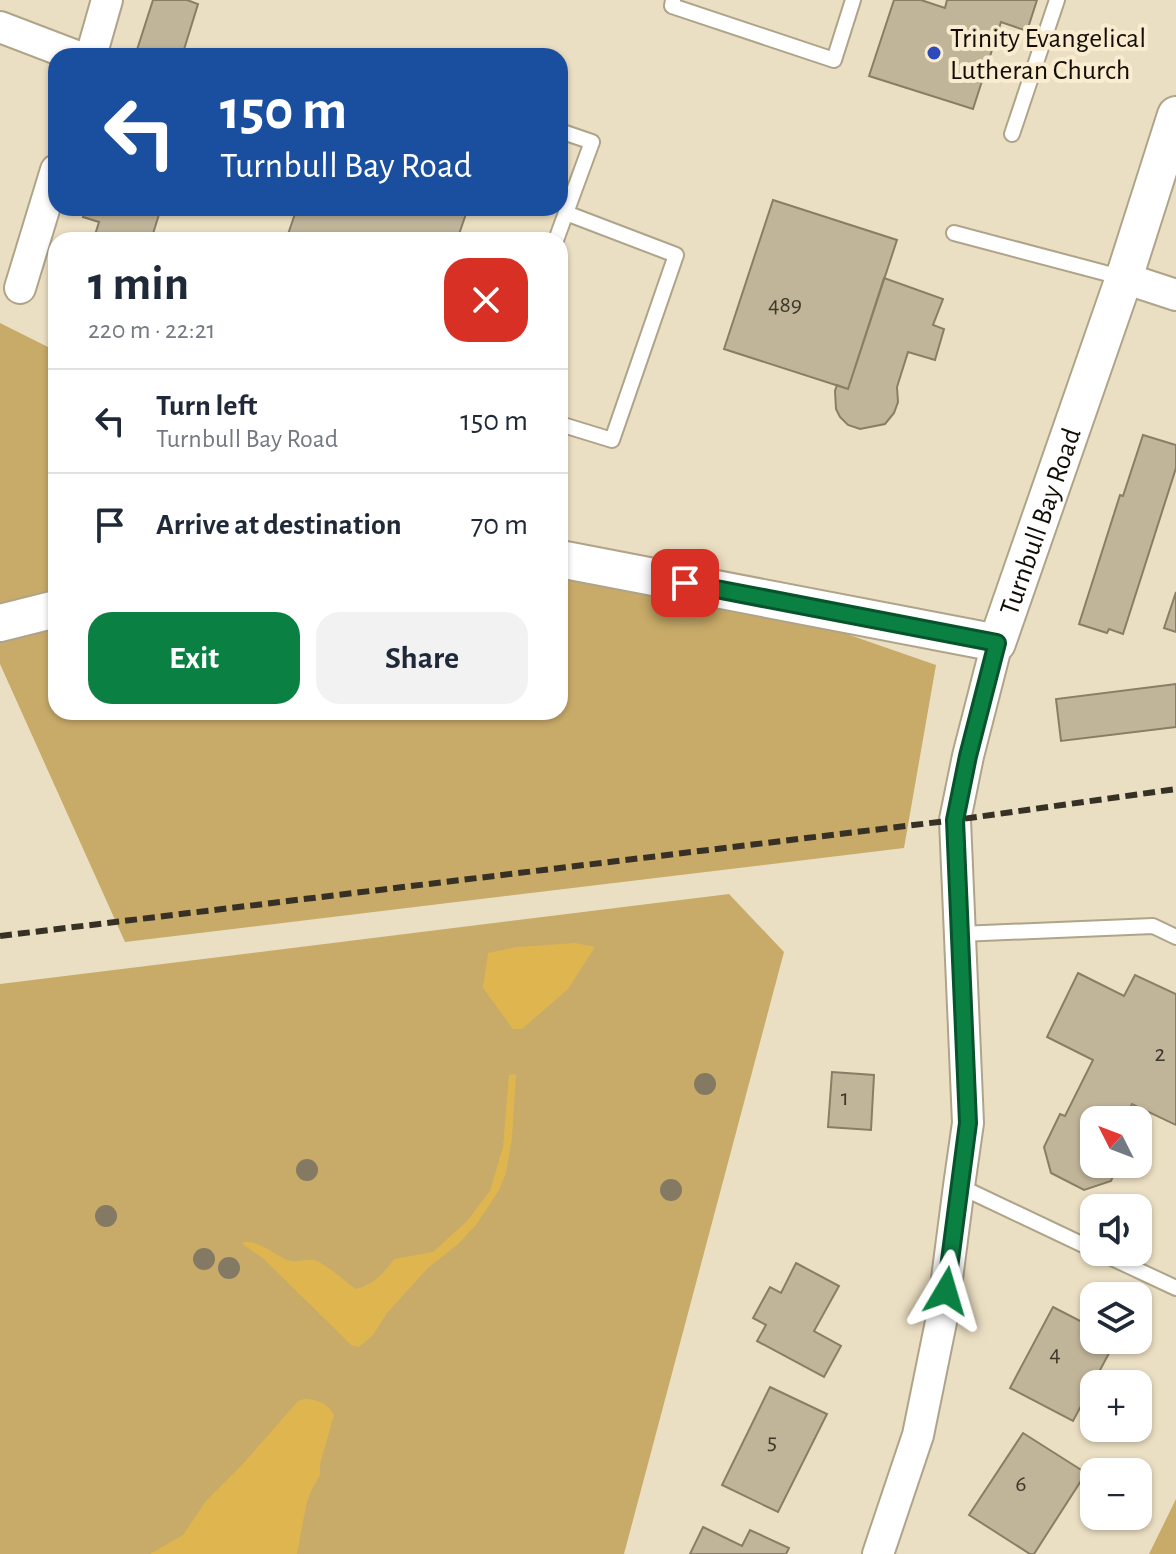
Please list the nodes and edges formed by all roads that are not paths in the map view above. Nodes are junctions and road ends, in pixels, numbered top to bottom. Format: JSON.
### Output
{"nodes":[{"id":1,"x":107,"y":0,"type":"edge"},
{"id":2,"x":673,"y":0,"type":"edge"},
{"id":3,"x":853,"y":0,"type":"edge"},
{"id":4,"x":1057,"y":0,"type":"edge"},
{"id":5,"x":0,"y":27,"type":"edge"},
{"id":6,"x":55,"y":48,"type":"edge"},
{"id":7,"x":93,"y":48,"type":"edge"},
{"id":8,"x":1176,"y":115,"type":"edge"},
{"id":9,"x":568,"y":134,"type":"edge"},
{"id":10,"x":1012,"y":134,"type":"dead end"},
{"id":11,"x":1167,"y":176,"type":"edge"},
{"id":12,"x":48,"y":196,"type":"edge"},
{"id":13,"x":568,"y":208,"type":"edge"},
{"id":14,"x":568,"y":214,"type":"edge"},
{"id":15,"x":954,"y":233,"type":"dead end"},
{"id":16,"x":1124,"y":278,"type":"junction"},
{"id":17,"x":20,"y":288,"type":"dead end"},
{"id":18,"x":1176,"y":295,"type":"edge"},
{"id":19,"x":568,"y":426,"type":"edge"},
{"id":20,"x":568,"y":561,"type":"edge"},
{"id":21,"x":48,"y":611,"type":"edge"},
{"id":22,"x":0,"y":623,"type":"edge"},
{"id":23,"x":997,"y":643,"type":"junction"},
{"id":24,"x":960,"y":934,"type":"junction"},
{"id":25,"x":1176,"y":937,"type":"edge"},
{"id":26,"x":959,"y":1186,"type":"junction"},
{"id":27,"x":1080,"y":1243,"type":"edge"},
{"id":28,"x":1128,"y":1266,"type":"edge"},
{"id":29,"x":1176,"y":1288,"type":"edge"},
{"id":30,"x":878,"y":1554,"type":"edge"}],
"edges":[{"from":1,"to":7,"type":"street"},
{"from":2,"to":3,"type":"lane"},
{"from":4,"to":10,"type":"lane"},
{"from":5,"to":6,"type":"street"},
{"from":8,"to":11,"type":"street","name":"Turnbull Bay Road"},
{"from":9,"to":13,"type":"lane"},
{"from":11,"to":16,"type":"street","name":"Turnbull Bay Road"},
{"from":12,"to":17,"type":"street"},
{"from":14,"to":19,"type":"lane"},
{"from":15,"to":16,"type":"lane"},
{"from":16,"to":18,"type":"street"},
{"from":16,"to":23,"type":"street","name":"Turnbull Bay Road"},
{"from":20,"to":23,"type":"street","name":"Turnbull Bay Road"},
{"from":21,"to":22,"type":"street"},
{"from":23,"to":24,"type":"street"},
{"from":24,"to":25,"type":"lane"},
{"from":24,"to":26,"type":"street"},
{"from":26,"to":27,"type":"lane"},
{"from":26,"to":30,"type":"street"},
{"from":28,"to":29,"type":"lane"}]}
